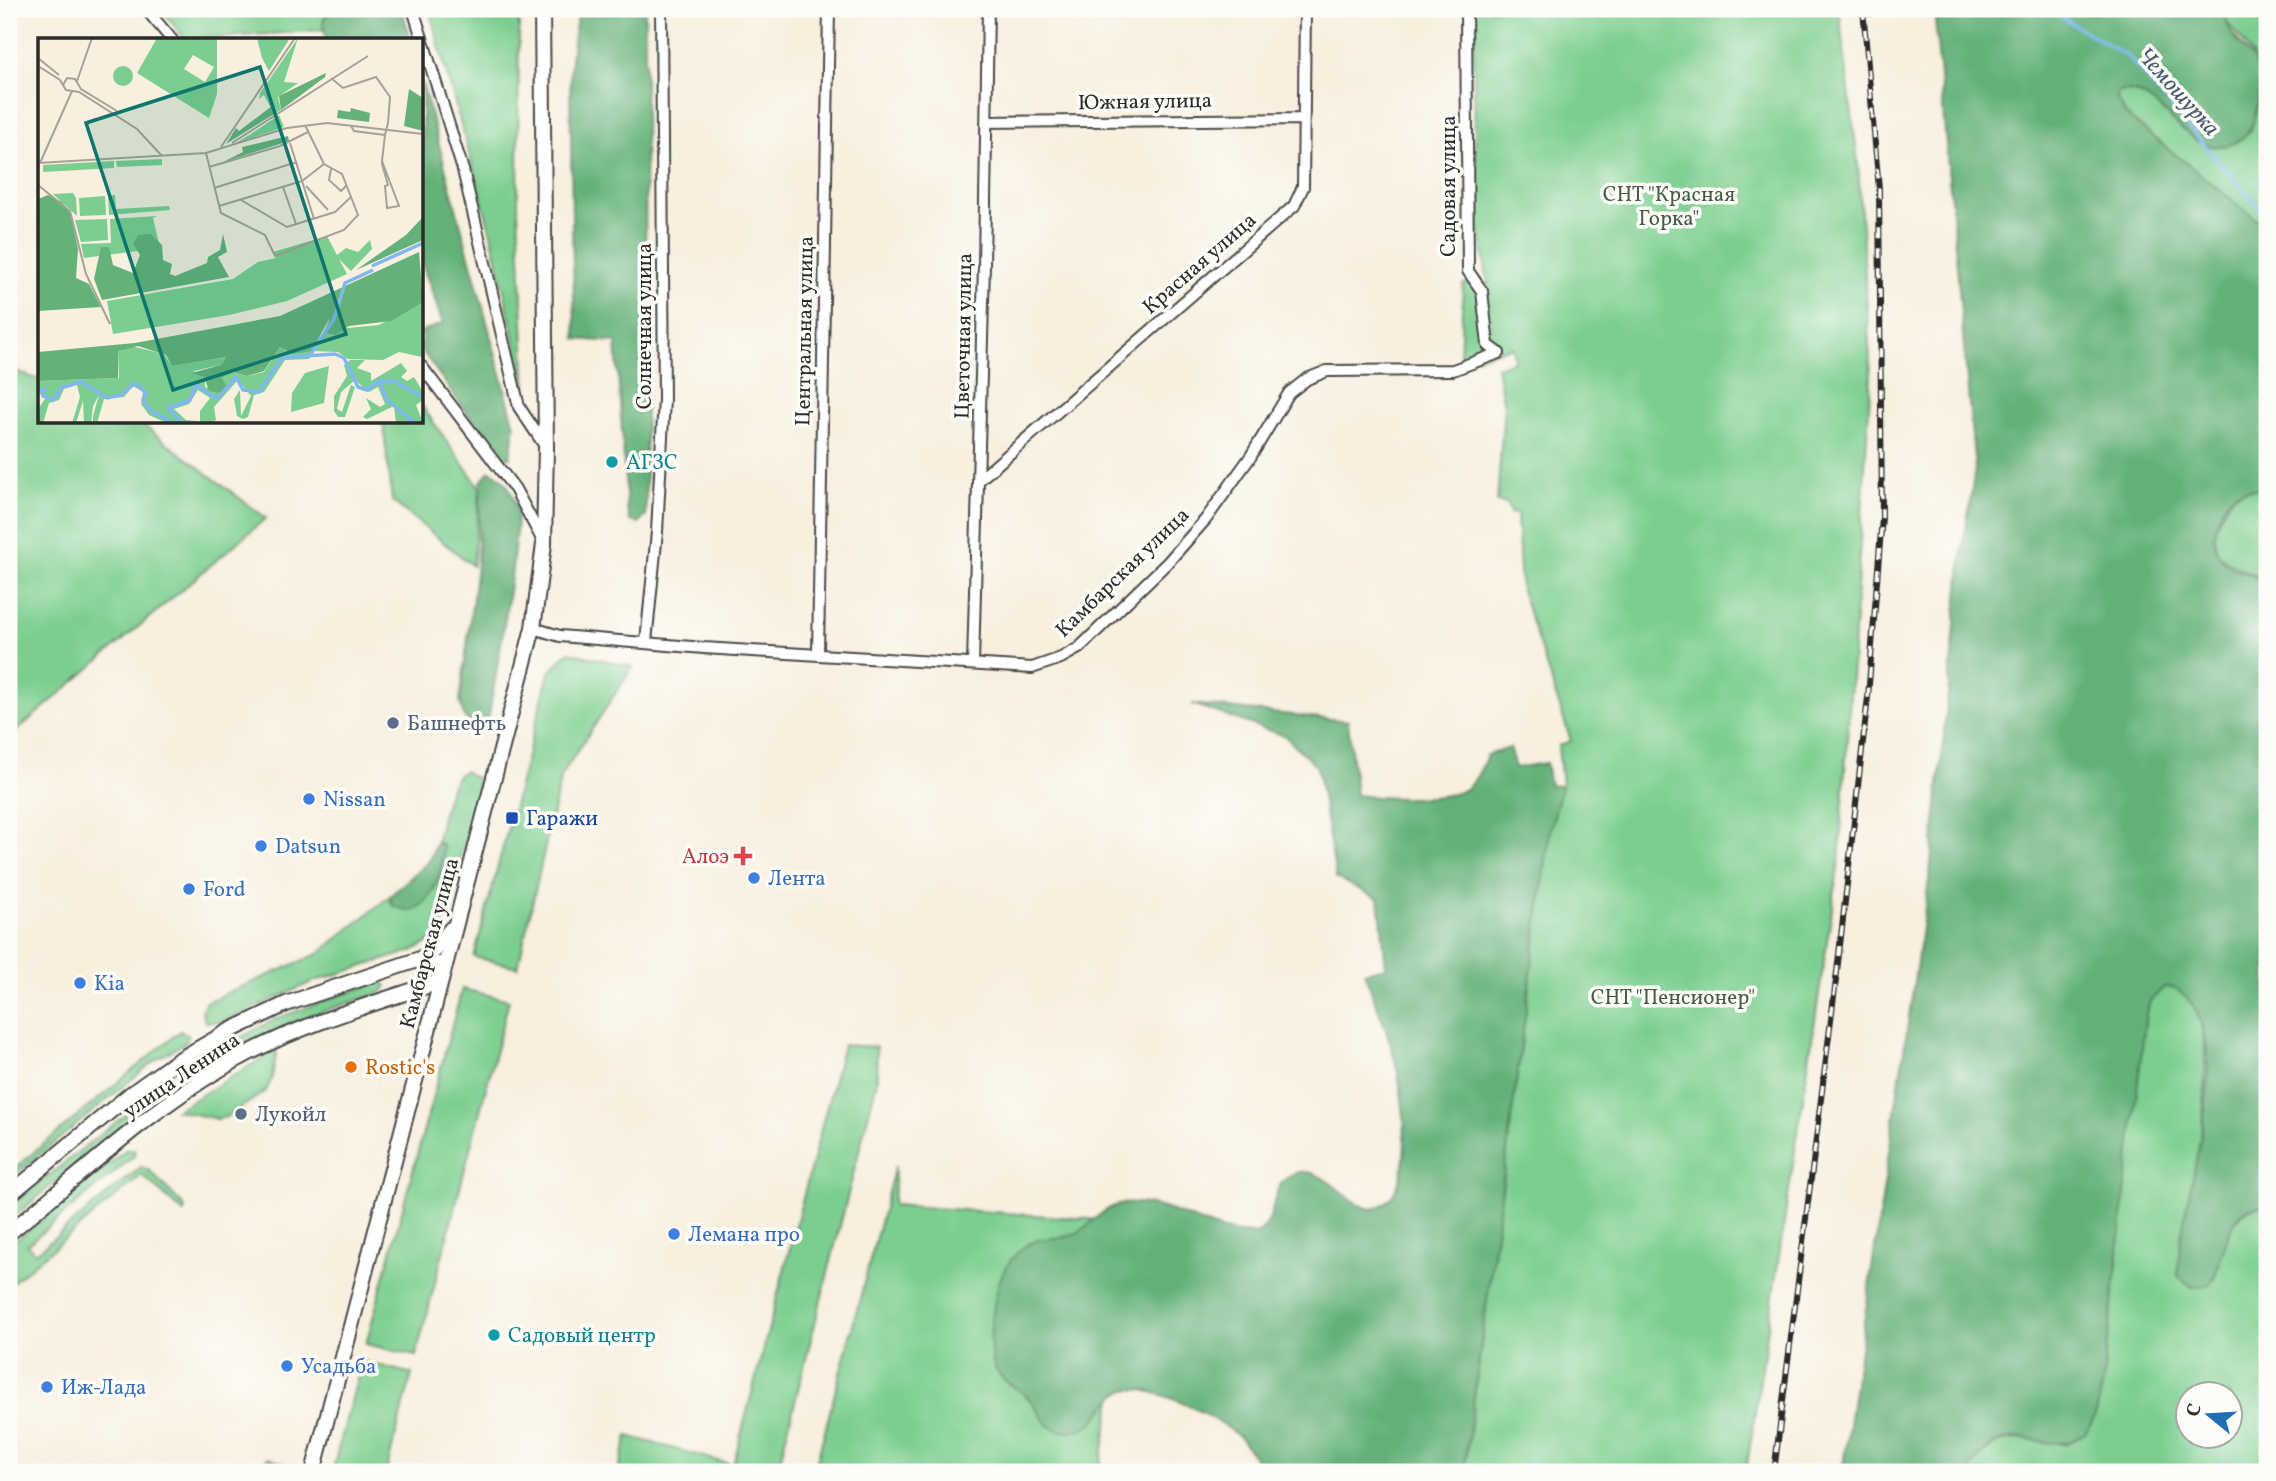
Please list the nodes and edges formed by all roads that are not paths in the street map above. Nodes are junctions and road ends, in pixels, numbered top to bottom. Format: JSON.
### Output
{"nodes":[{"id":1,"x":146,"y":9,"type":"edge"},
{"id":2,"x":413,"y":9,"type":"edge"},
{"id":3,"x":542,"y":9,"type":"edge"},
{"id":4,"x":661,"y":9,"type":"edge"},
{"id":5,"x":829,"y":9,"type":"edge"},
{"id":6,"x":988,"y":9,"type":"edge"},
{"id":7,"x":1305,"y":9,"type":"edge"},
{"id":8,"x":1466,"y":9,"type":"edge"},
{"id":9,"x":170,"y":38,"type":"edge"},
{"id":10,"x":422,"y":38,"type":"edge"},
{"id":11,"x":424,"y":44,"type":"edge"},
{"id":12,"x":1304,"y":119,"type":"junction"},
{"id":13,"x":986,"y":122,"type":"junction"},
{"id":14,"x":1499,"y":353,"type":"joint"},
{"id":15,"x":424,"y":370,"type":"edge"},
{"id":16,"x":546,"y":447,"type":"junction"},
{"id":17,"x":979,"y":480,"type":"junction"},
{"id":18,"x":544,"y":544,"type":"junction"},
{"id":19,"x":533,"y":628,"type":"junction"},
{"id":20,"x":646,"y":642,"type":"junction"},
{"id":21,"x":818,"y":653,"type":"junction"},
{"id":22,"x":973,"y":664,"type":"junction"},
{"id":23,"x":457,"y":921,"type":"junction"},
{"id":24,"x":420,"y":959,"type":"junction"},
{"id":25,"x":445,"y":966,"type":"junction"},
{"id":26,"x":441,"y":981,"type":"junction"},
{"id":27,"x":9,"y":1195,"type":"edge"},
{"id":28,"x":9,"y":1233,"type":"edge"},
{"id":29,"x":313,"y":1472,"type":"edge"}],
"edges":[{"from":1,"to":9,"type":"street"},
{"from":2,"to":10,"type":"street"},
{"from":3,"to":16,"type":"main road","name":"Камбарская улица"},
{"from":4,"to":20,"type":"street","name":"Солнечная улица"},
{"from":5,"to":21,"type":"street","name":"Центральная улица"},
{"from":6,"to":13,"type":"street","name":"Цветочная улица"},
{"from":7,"to":12,"type":"street","name":"Красная улица"},
{"from":8,"to":14,"type":"street","name":"Садовая улица"},
{"from":11,"to":16,"type":"street"},
{"from":12,"to":13,"type":"street","name":"Южная улица"},
{"from":12,"to":17,"type":"street","name":"Красная улица"},
{"from":13,"to":17,"type":"street","name":"Цветочная улица"},
{"from":14,"to":22,"type":"street","name":"Камбарская улица"},
{"from":15,"to":18,"type":"street"},
{"from":16,"to":18,"type":"main road","name":"Камбарская улица"},
{"from":17,"to":22,"type":"street","name":"Цветочная улица"},
{"from":18,"to":19,"type":"main road","name":"Камбарская улица"},
{"from":19,"to":20,"type":"street","name":"Камбарская улица"},
{"from":19,"to":23,"type":"main road","name":"Камбарская улица"},
{"from":20,"to":21,"type":"street","name":"Камбарская улица"},
{"from":21,"to":22,"type":"street","name":"Камбарская улица"},
{"from":23,"to":24,"type":"main road"},
{"from":23,"to":25,"type":"main road","name":"Камбарская улица"},
{"from":24,"to":25,"type":"main road"},
{"from":24,"to":27,"type":"main road","name":"улица Ленина"},
{"from":25,"to":26,"type":"main road","name":"Камбарская улица"},
{"from":26,"to":28,"type":"main road","name":"улица Ленина"},
{"from":26,"to":29,"type":"main road","name":"Камбарская улица"}]}
